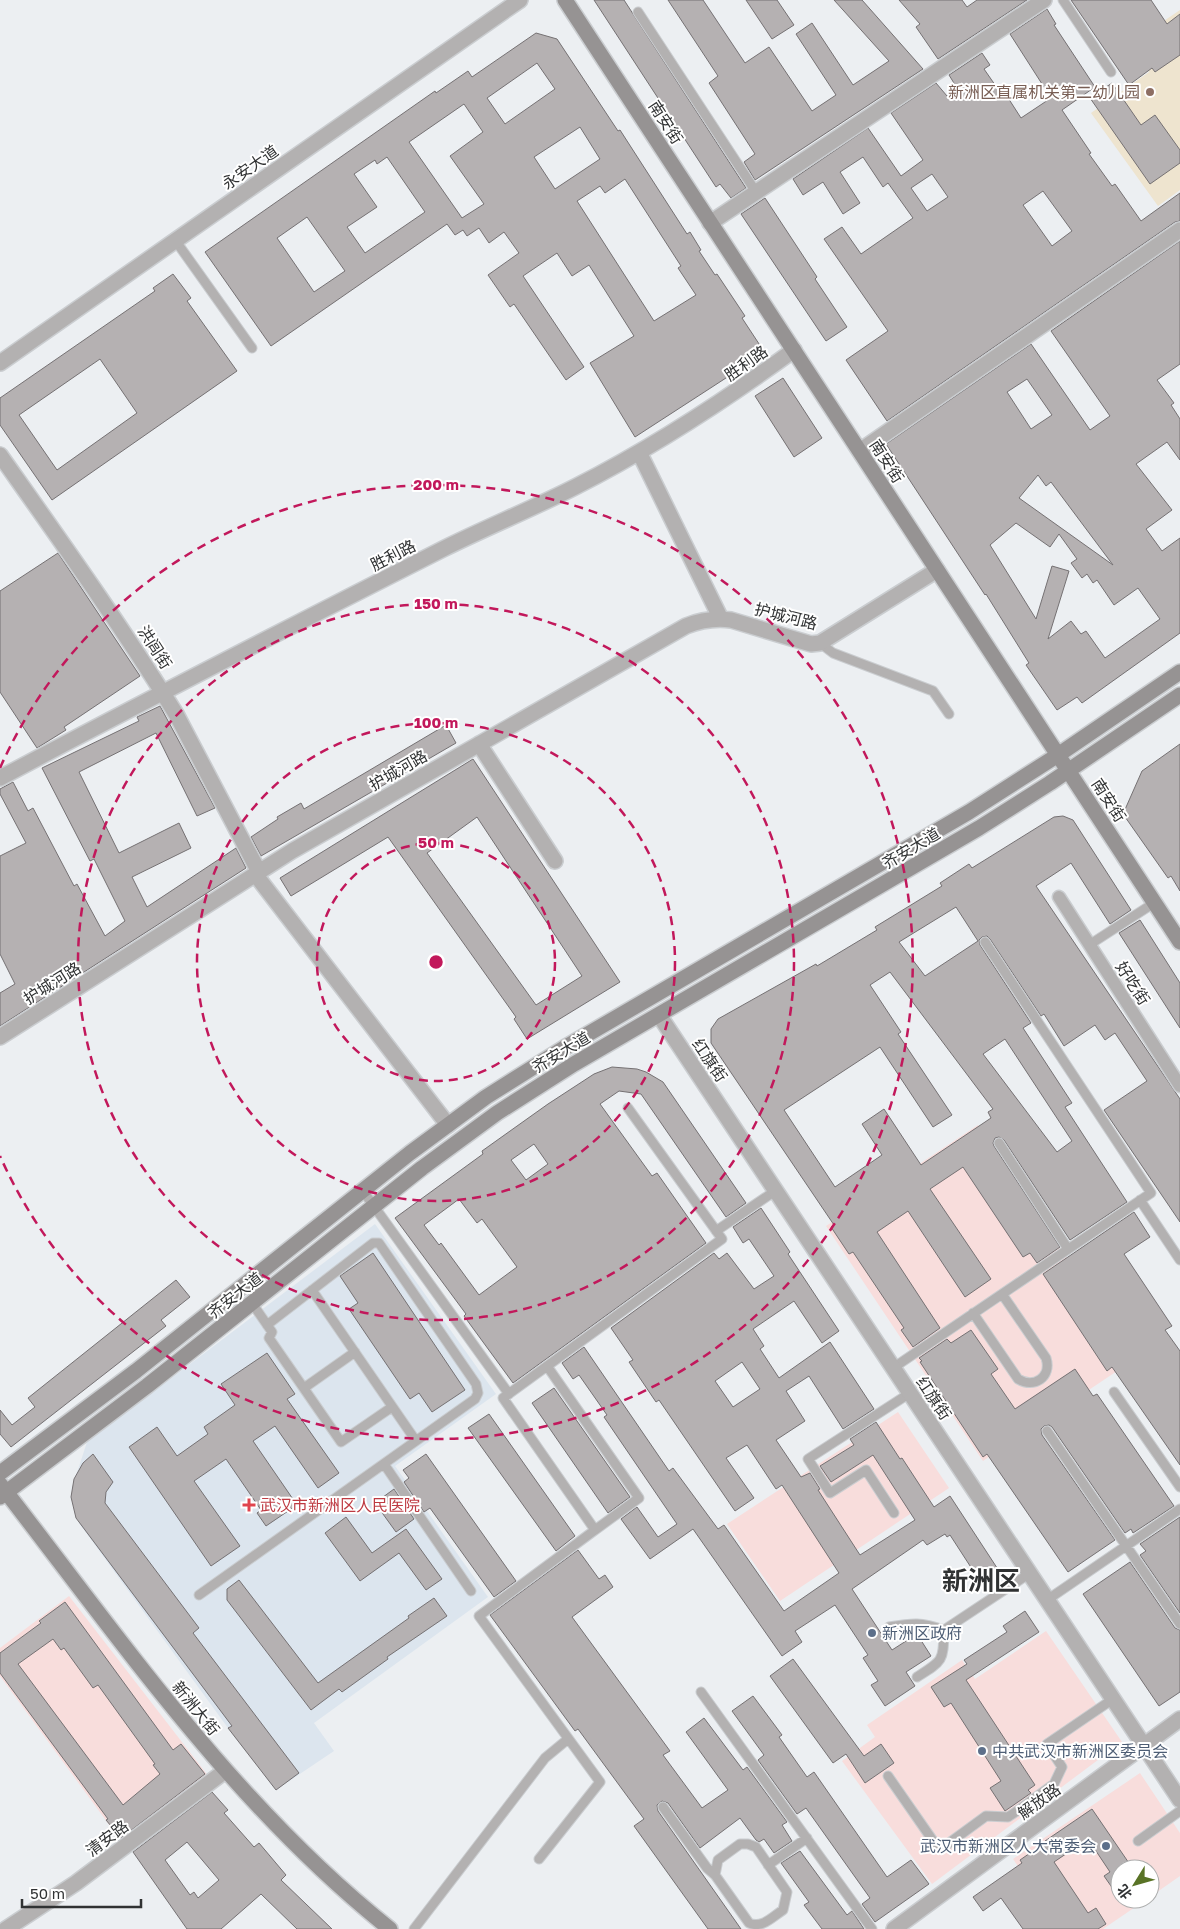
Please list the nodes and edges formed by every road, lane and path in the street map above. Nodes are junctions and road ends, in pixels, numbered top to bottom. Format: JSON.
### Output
{"nodes":[{"id":1,"x":520,"y":0,"type":"edge"},
{"id":2,"x":565,"y":0,"type":"edge"},
{"id":3,"x":1044,"y":0,"type":"edge"},
{"id":4,"x":1063,"y":0,"type":"edge"},
{"id":5,"x":638,"y":12,"type":"dead end"},
{"id":6,"x":1112,"y":72,"type":"dead end"},
{"id":7,"x":756,"y":192,"type":"junction"},
{"id":8,"x":710,"y":222,"type":"junction"},
{"id":9,"x":1180,"y":230,"type":"edge"},
{"id":10,"x":175,"y":240,"type":"junction"},
{"id":11,"x":252,"y":348,"type":"dead end"},
{"id":12,"x":794,"y":350,"type":"junction"},
{"id":13,"x":0,"y":363,"type":"edge"},
{"id":14,"x":639,"y":452,"type":"junction"},
{"id":15,"x":860,"y":452,"type":"junction"},
{"id":16,"x":0,"y":454,"type":"edge"},
{"id":17,"x":937,"y":570,"type":"junction"},
{"id":18,"x":721,"y":619,"type":"junction"},
{"id":19,"x":820,"y":643,"type":"junction"},
{"id":20,"x":1180,"y":672,"type":"edge"},
{"id":21,"x":162,"y":692,"type":"junction"},
{"id":22,"x":1180,"y":695,"type":"edge"},
{"id":23,"x":949,"y":714,"type":"dead end"},
{"id":24,"x":479,"y":744,"type":"junction"},
{"id":25,"x":1058,"y":755,"type":"junction"},
{"id":26,"x":1068,"y":771,"type":"junction"},
{"id":27,"x":0,"y":778,"type":"edge"},
{"id":28,"x":555,"y":861,"type":"dead end"},
{"id":29,"x":257,"y":873,"type":"junction"},
{"id":30,"x":1059,"y":897,"type":"dead end"},
{"id":31,"x":1154,"y":903,"type":"junction"},
{"id":32,"x":985,"y":942,"type":"dead end"},
{"id":33,"x":1180,"y":942,"type":"edge"},
{"id":34,"x":1090,"y":945,"type":"junction"},
{"id":35,"x":659,"y":1015,"type":"junction"},
{"id":36,"x":0,"y":1037,"type":"edge"},
{"id":37,"x":1180,"y":1086,"type":"edge"},
{"id":38,"x":628,"y":1108,"type":"dead end"},
{"id":39,"x":448,"y":1125,"type":"junction"},
{"id":40,"x":999,"y":1142,"type":"dead end"},
{"id":41,"x":363,"y":1191,"type":"junction"},
{"id":42,"x":775,"y":1191,"type":"junction"},
{"id":43,"x":1140,"y":1200,"type":"junction"},
{"id":44,"x":374,"y":1207,"type":"junction"},
{"id":45,"x":716,"y":1231,"type":"junction"},
{"id":46,"x":1068,"y":1249,"type":"junction"},
{"id":47,"x":1180,"y":1260,"type":"edge"},
{"id":48,"x":312,"y":1290,"type":"junction"},
{"id":49,"x":1002,"y":1294,"type":"junction"},
{"id":50,"x":252,"y":1303,"type":"junction"},
{"id":51,"x":973,"y":1313,"type":"junction"},
{"id":52,"x":267,"y":1324,"type":"junction"},
{"id":53,"x":355,"y":1352,"type":"junction"},
{"id":54,"x":547,"y":1366,"type":"junction"},
{"id":55,"x":893,"y":1368,"type":"junction"},
{"id":56,"x":304,"y":1388,"type":"junction"},
{"id":57,"x":1114,"y":1392,"type":"dead end"},
{"id":58,"x":910,"y":1393,"type":"junction"},
{"id":59,"x":509,"y":1394,"type":"junction"},
{"id":60,"x":392,"y":1407,"type":"junction"},
{"id":61,"x":1048,"y":1431,"type":"dead end"},
{"id":62,"x":416,"y":1442,"type":"junction"},
{"id":63,"x":384,"y":1464,"type":"junction"},
{"id":64,"x":0,"y":1473,"type":"edge"},
{"id":65,"x":1180,"y":1487,"type":"edge"},
{"id":66,"x":2,"y":1491,"type":"edge"},
{"id":67,"x":1180,"y":1509,"type":"edge"},
{"id":68,"x":894,"y":1513,"type":"dead end"},
{"id":69,"x":595,"y":1530,"type":"junction"},
{"id":70,"x":1126,"y":1546,"type":"junction"},
{"id":71,"x":1030,"y":1573,"type":"junction"},
{"id":72,"x":471,"y":1591,"type":"dead end"},
{"id":73,"x":199,"y":1595,"type":"dead end"},
{"id":74,"x":1047,"y":1600,"type":"junction"},
{"id":75,"x":1180,"y":1624,"type":"edge"},
{"id":76,"x":890,"y":1627,"type":"dead end"},
{"id":77,"x":944,"y":1630,"type":"junction"},
{"id":78,"x":917,"y":1677,"type":"dead end"},
{"id":79,"x":701,"y":1692,"type":"dead end"},
{"id":80,"x":1113,"y":1699,"type":"junction"},
{"id":81,"x":1180,"y":1719,"type":"edge"},
{"id":82,"x":568,"y":1739,"type":"junction"},
{"id":83,"x":1144,"y":1745,"type":"junction"},
{"id":84,"x":225,"y":1771,"type":"junction"},
{"id":85,"x":888,"y":1776,"type":"dead end"},
{"id":86,"x":1180,"y":1800,"type":"edge"},
{"id":87,"x":663,"y":1807,"type":"dead end"},
{"id":88,"x":1180,"y":1811,"type":"edge"},
{"id":89,"x":807,"y":1838,"type":"junction"},
{"id":90,"x":1138,"y":1841,"type":"dead end"},
{"id":91,"x":538,"y":1859,"type":"dead end"},
{"id":92,"x":768,"y":1866,"type":"junction"},
{"id":93,"x":714,"y":1875,"type":"junction"},
{"id":94,"x":6,"y":1929,"type":"edge"},
{"id":95,"x":390,"y":1929,"type":"edge"},
{"id":96,"x":414,"y":1929,"type":"edge"},
{"id":97,"x":872,"y":1929,"type":"edge"},
{"id":98,"x":894,"y":1929,"type":"edge"}],
"edges":[{"from":1,"to":10,"type":"street","name":"永安大道"},
{"from":2,"to":8,"type":"main road","name":"南安街"},
{"from":3,"to":7,"type":"street"},
{"from":4,"to":6,"type":"lane"},
{"from":5,"to":7,"type":"lane"},
{"from":7,"to":8,"type":"street"},
{"from":8,"to":12,"type":"main road","name":"南安街"},
{"from":9,"to":15,"type":"street"},
{"from":10,"to":11,"type":"lane"},
{"from":10,"to":13,"type":"street","name":"永安大道"},
{"from":12,"to":14,"type":"street","name":"胜利路"},
{"from":12,"to":15,"type":"main road","name":"南安街"},
{"from":14,"to":18,"type":"street"},
{"from":14,"to":21,"type":"street","name":"胜利路"},
{"from":15,"to":17,"type":"main road","name":"南安街"},
{"from":16,"to":21,"type":"street","name":"洪闾街"},
{"from":17,"to":19,"type":"street","name":"护城河路"},
{"from":17,"to":25,"type":"main road","name":"南安街"},
{"from":18,"to":19,"type":"street","name":"护城河路"},
{"from":18,"to":24,"type":"street","name":"护城河路"},
{"from":19,"to":23,"type":"lane"},
{"from":20,"to":25,"type":"main road","name":"齐安大道"},
{"from":21,"to":27,"type":"street","name":"胜利路"},
{"from":21,"to":29,"type":"street","name":"洪闾街"},
{"from":22,"to":26,"type":"main road","name":"齐安大道"},
{"from":24,"to":28,"type":"street"},
{"from":24,"to":29,"type":"street","name":"护城河路"},
{"from":25,"to":26,"type":"main road","name":"南安街"},
{"from":25,"to":39,"type":"main road","name":"齐安大道"},
{"from":26,"to":31,"type":"main road","name":"南安街"},
{"from":26,"to":35,"type":"main road","name":"齐安大道"},
{"from":29,"to":36,"type":"street","name":"护城河路"},
{"from":29,"to":39,"type":"street","name":"洪闾街"},
{"from":30,"to":34,"type":"street","name":"好吃街"},
{"from":31,"to":33,"type":"main road","name":"南安街"},
{"from":31,"to":34,"type":"lane"},
{"from":32,"to":43,"type":"lane"},
{"from":34,"to":37,"type":"street","name":"好吃街"},
{"from":35,"to":42,"type":"street","name":"红旗街"},
{"from":35,"to":44,"type":"main road","name":"齐安大道"},
{"from":38,"to":45,"type":"lane"},
{"from":39,"to":41,"type":"main road","name":"齐安大道"},
{"from":40,"to":46,"type":"lane"},
{"from":41,"to":44,"type":"lane"},
{"from":41,"to":64,"type":"main road","name":"齐安大道"},
{"from":42,"to":45,"type":"lane"},
{"from":42,"to":55,"type":"street","name":"红旗街"},
{"from":43,"to":46,"type":"lane"},
{"from":43,"to":47,"type":"lane"},
{"from":44,"to":50,"type":"main road","name":"齐安大道"},
{"from":44,"to":59,"type":"lane"},
{"from":45,"to":54,"type":"lane"},
{"from":46,"to":49,"type":"lane"},
{"from":48,"to":52,"type":"lane"},
{"from":48,"to":53,"type":"lane"},
{"from":48,"to":62,"type":"lane"},
{"from":49,"to":51,"type":"lane"},
{"from":49,"to":51,"type":"lane"},
{"from":50,"to":52,"type":"lane"},
{"from":50,"to":66,"type":"main road","name":"齐安大道"},
{"from":51,"to":55,"type":"lane"},
{"from":52,"to":56,"type":"lane"},
{"from":53,"to":56,"type":"lane"},
{"from":53,"to":60,"type":"lane"},
{"from":54,"to":59,"type":"lane"},
{"from":54,"to":69,"type":"lane"},
{"from":55,"to":58,"type":"street","name":"红旗街"},
{"from":56,"to":60,"type":"lane"},
{"from":57,"to":65,"type":"lane"},
{"from":58,"to":68,"type":"lane"},
{"from":58,"to":71,"type":"street","name":"红旗街"},
{"from":59,"to":69,"type":"lane"},
{"from":60,"to":62,"type":"lane"},
{"from":61,"to":70,"type":"lane"},
{"from":62,"to":63,"type":"lane"},
{"from":63,"to":72,"type":"lane"},
{"from":63,"to":73,"type":"lane"},
{"from":66,"to":84,"type":"main road","name":"新洲大街"},
{"from":67,"to":70,"type":"lane"},
{"from":69,"to":82,"type":"lane"},
{"from":70,"to":74,"type":"lane"},
{"from":70,"to":75,"type":"lane"},
{"from":71,"to":74,"type":"street","name":"红旗街"},
{"from":71,"to":77,"type":"lane"},
{"from":74,"to":80,"type":"street","name":"红旗街"},
{"from":76,"to":77,"type":"lane"},
{"from":77,"to":78,"type":"lane"},
{"from":79,"to":89,"type":"lane"},
{"from":80,"to":83,"type":"street","name":"红旗街"},
{"from":80,"to":85,"type":"lane"},
{"from":81,"to":83,"type":"street","name":"解放路"},
{"from":82,"to":91,"type":"lane"},
{"from":82,"to":96,"type":"lane"},
{"from":83,"to":86,"type":"street","name":"红旗街"},
{"from":83,"to":98,"type":"street","name":"解放路"},
{"from":84,"to":94,"type":"street","name":"清安路"},
{"from":84,"to":95,"type":"main road","name":"新洲大街"},
{"from":87,"to":93,"type":"lane"},
{"from":88,"to":90,"type":"lane"},
{"from":89,"to":92,"type":"lane"},
{"from":89,"to":97,"type":"lane"},
{"from":92,"to":93,"type":"lane"},
{"from":92,"to":93,"type":"lane"}]}
